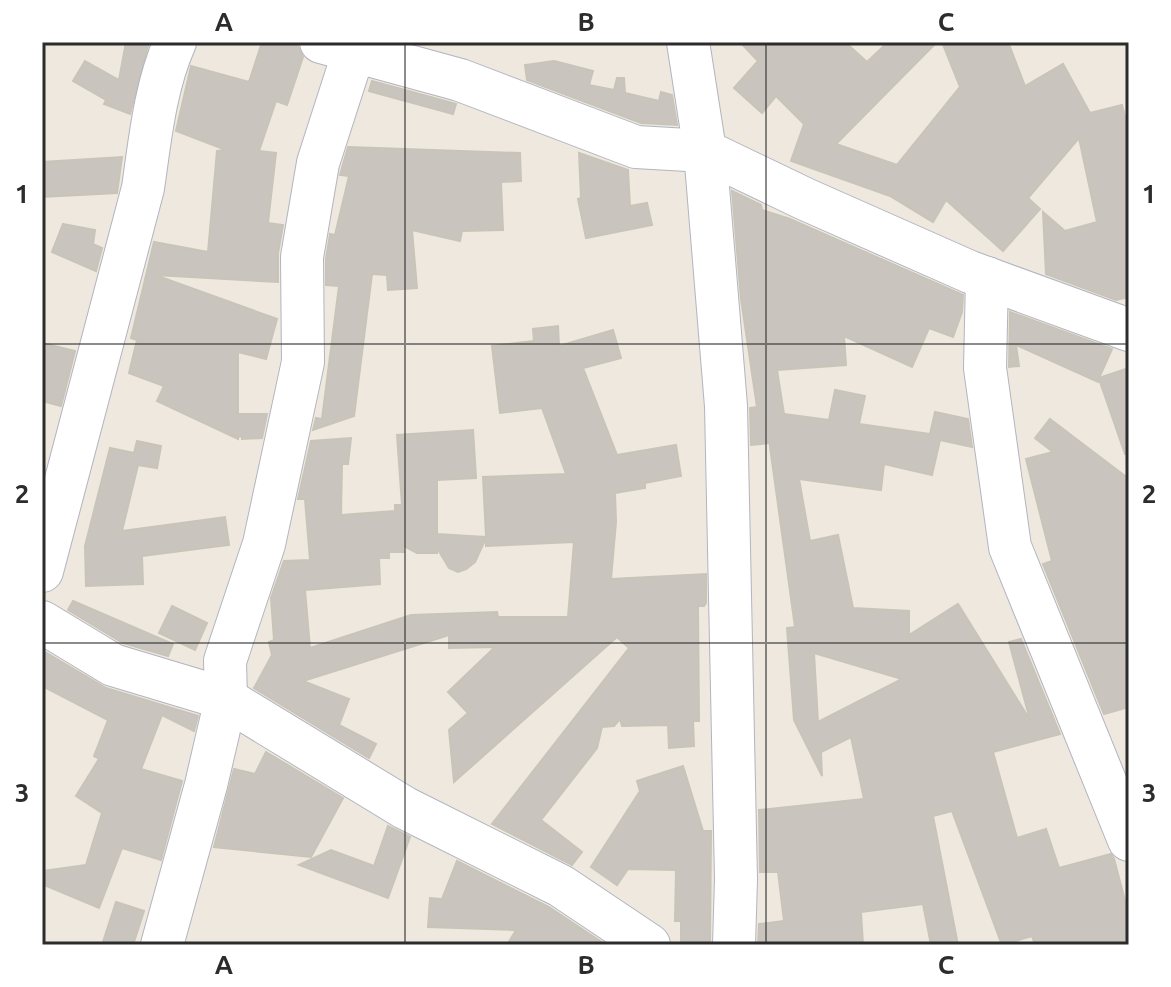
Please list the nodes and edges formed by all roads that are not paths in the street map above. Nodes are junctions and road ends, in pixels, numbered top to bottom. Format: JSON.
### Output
{"nodes":[{"id":1,"x":175,"y":42,"type":"edge"},
{"id":2,"x":688,"y":42,"type":"edge"},
{"id":3,"x":344,"y":44,"type":"edge"},
{"id":4,"x":705,"y":151,"type":"junction"},
{"id":5,"x":987,"y":278,"type":"junction"},
{"id":6,"x":1129,"y":330,"type":"edge"},
{"id":7,"x":42,"y":571,"type":"edge"},
{"id":8,"x":42,"y":622,"type":"edge"},
{"id":9,"x":226,"y":699,"type":"junction"},
{"id":10,"x":1129,"y":840,"type":"edge"},
{"id":11,"x":162,"y":945,"type":"edge"},
{"id":12,"x":649,"y":945,"type":"edge"},
{"id":13,"x":734,"y":945,"type":"edge"}],
"edges":[{"from":1,"to":7,"type":"street"},
{"from":2,"to":4,"type":"street"},
{"from":3,"to":4,"type":"street"},
{"from":3,"to":9,"type":"street"},
{"from":4,"to":5,"type":"street"},
{"from":4,"to":13,"type":"street"},
{"from":5,"to":6,"type":"street"},
{"from":5,"to":10,"type":"street"},
{"from":8,"to":9,"type":"street"},
{"from":9,"to":11,"type":"street"},
{"from":9,"to":12,"type":"street"}]}
